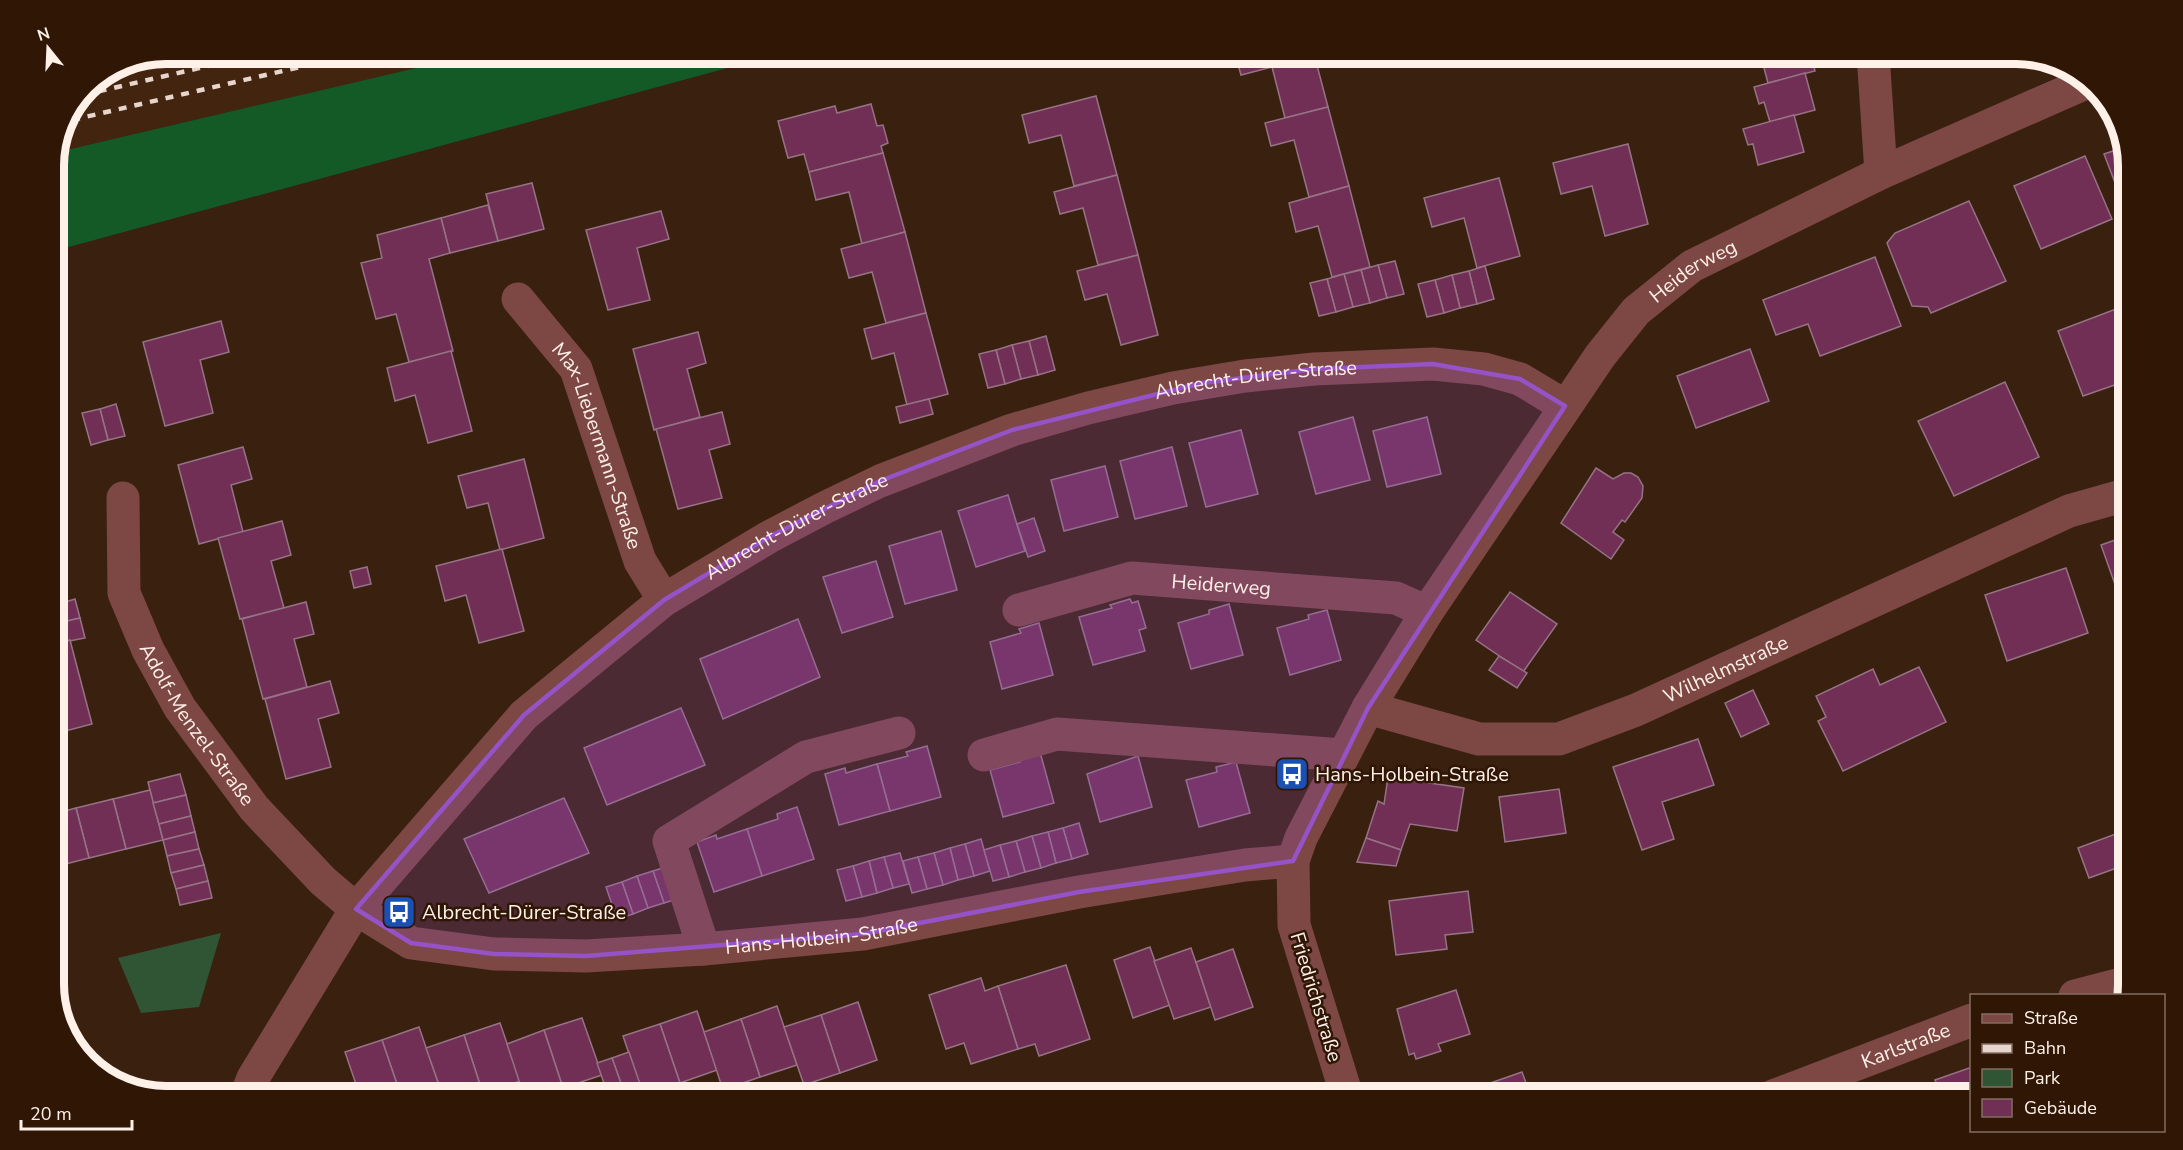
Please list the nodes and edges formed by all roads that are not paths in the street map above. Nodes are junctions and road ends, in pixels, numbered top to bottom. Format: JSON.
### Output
{"nodes":[{"id":1,"x":1874,"y":64,"type":"edge"},
{"id":2,"x":2079,"y":86,"type":"edge"},
{"id":3,"x":1881,"y":173,"type":"junction"},
{"id":4,"x":518,"y":299,"type":"dead end"},
{"id":5,"x":1565,"y":406,"type":"junction"},
{"id":6,"x":2118,"y":497,"type":"edge"},
{"id":7,"x":123,"y":498,"type":"dead end"},
{"id":8,"x":664,"y":600,"type":"junction"},
{"id":9,"x":1019,"y":610,"type":"dead end"},
{"id":10,"x":1427,"y":612,"type":"junction"},
{"id":11,"x":1368,"y":708,"type":"junction"},
{"id":12,"x":899,"y":732,"type":"dead end"},
{"id":13,"x":984,"y":755,"type":"dead end"},
{"id":14,"x":1343,"y":755,"type":"junction"},
{"id":15,"x":1293,"y":861,"type":"junction"},
{"id":16,"x":356,"y":909,"type":"junction"},
{"id":17,"x":704,"y":949,"type":"junction"},
{"id":18,"x":2118,"y":985,"type":"edge"},
{"id":19,"x":2083,"y":994,"type":"edge"},
{"id":20,"x":1970,"y":1020,"type":"edge"},
{"id":21,"x":250,"y":1085,"type":"edge"},
{"id":22,"x":1344,"y":1085,"type":"edge"},
{"id":23,"x":1802,"y":1085,"type":"edge"}],
"edges":[{"from":1,"to":3,"type":"street"},
{"from":2,"to":3,"type":"street","name":"Heiderweg"},
{"from":3,"to":5,"type":"street","name":"Heiderweg"},
{"from":4,"to":8,"type":"street","name":"Max-Liebermann-Straße"},
{"from":5,"to":8,"type":"street","name":"Albrecht-Dürer-Straße"},
{"from":5,"to":10,"type":"street","name":"Heiderweg"},
{"from":6,"to":11,"type":"street","name":"Wilhelmstraße"},
{"from":7,"to":16,"type":"street","name":"Adolf-Menzel-Straße"},
{"from":8,"to":16,"type":"street","name":"Albrecht-Dürer-Straße"},
{"from":9,"to":10,"type":"street","name":"Heiderweg"},
{"from":10,"to":11,"type":"street","name":"Heiderweg"},
{"from":11,"to":14,"type":"street","name":"Heiderweg"},
{"from":12,"to":17,"type":"street"},
{"from":13,"to":14,"type":"street"},
{"from":14,"to":15,"type":"street","name":"Heiderweg"},
{"from":15,"to":17,"type":"street","name":"Hans-Holbein-Straße"},
{"from":15,"to":22,"type":"street","name":"Friedrichstraße"},
{"from":16,"to":17,"type":"street","name":"Hans-Holbein-Straße"},
{"from":16,"to":21,"type":"street","name":"Albrecht-Dürer-Straße"},
{"from":18,"to":19,"type":"street"},
{"from":20,"to":23,"type":"street","name":"Karlstraße"}]}
